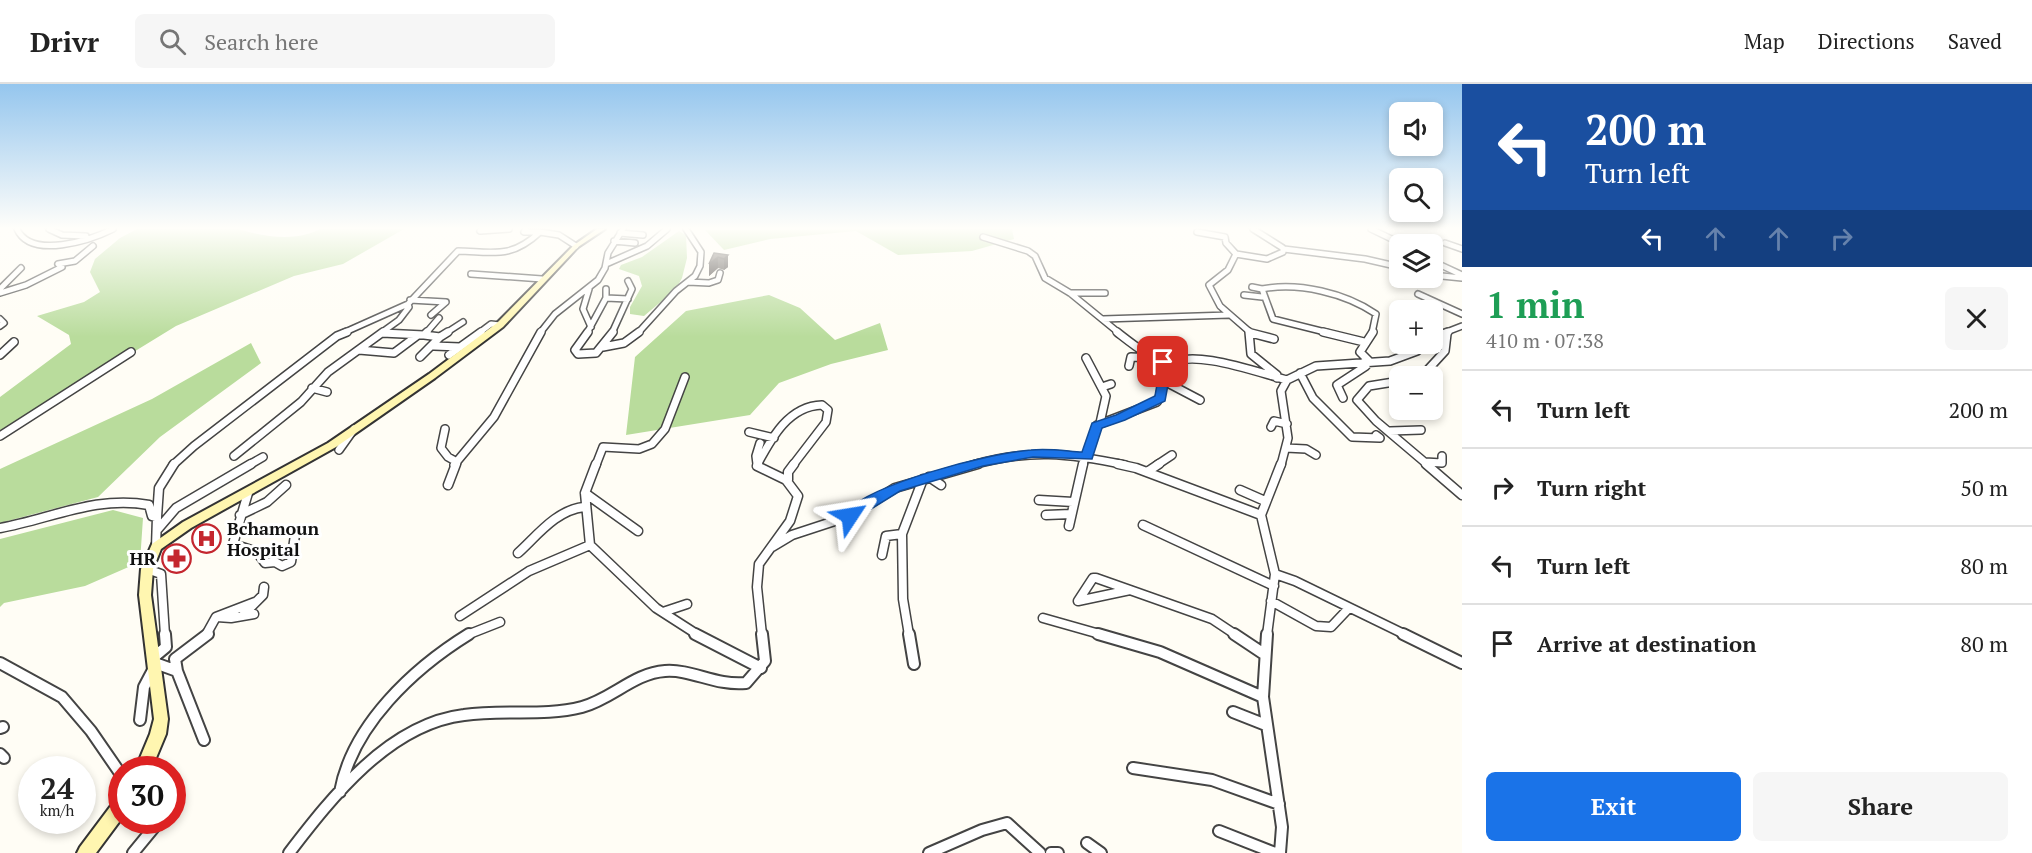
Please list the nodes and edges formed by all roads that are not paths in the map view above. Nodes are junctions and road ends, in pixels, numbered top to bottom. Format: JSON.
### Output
{"nodes":[{"id":1,"x":606,"y":264,"type":"edge"},
{"id":2,"x":59,"y":265,"type":"edge"},
{"id":3,"x":445,"y":265,"type":"edge"},
{"id":4,"x":557,"y":265,"type":"edge"},
{"id":5,"x":605,"y":265,"type":"edge"},
{"id":6,"x":700,"y":265,"type":"edge"},
{"id":7,"x":1039,"y":265,"type":"edge"},
{"id":8,"x":1231,"y":265,"type":"edge"},
{"id":9,"x":1443,"y":267,"type":"edge"},
{"id":10,"x":21,"y":268,"type":"dead end"},
{"id":11,"x":720,"y":273,"type":"dead end"},
{"id":12,"x":471,"y":274,"type":"dead end"},
{"id":13,"x":1443,"y":276,"type":"edge"},
{"id":14,"x":1462,"y":277,"type":"edge"},
{"id":15,"x":542,"y":279,"type":"junction"},
{"id":16,"x":628,"y":281,"type":"dead end"},
{"id":17,"x":688,"y":282,"type":"junction"},
{"id":18,"x":591,"y":286,"type":"junction"},
{"id":19,"x":1252,"y":287,"type":"dead end"},
{"id":20,"x":578,"y":288,"type":"dead end"},
{"id":21,"x":606,"y":289,"type":"dead end"},
{"id":22,"x":1262,"y":289,"type":"junction"},
{"id":23,"x":0,"y":291,"type":"edge"},
{"id":24,"x":1070,"y":293,"type":"junction"},
{"id":25,"x":1106,"y":293,"type":"dead end"},
{"id":26,"x":1418,"y":294,"type":"dead end"},
{"id":27,"x":1244,"y":295,"type":"dead end"},
{"id":28,"x":1262,"y":297,"type":"junction"},
{"id":29,"x":606,"y":298,"type":"junction"},
{"id":30,"x":628,"y":299,"type":"junction"},
{"id":31,"x":409,"y":302,"type":"junction"},
{"id":32,"x":1462,"y":314,"type":"edge"},
{"id":33,"x":431,"y":315,"type":"dead end"},
{"id":34,"x":1229,"y":315,"type":"junction"},
{"id":35,"x":439,"y":318,"type":"dead end"},
{"id":36,"x":0,"y":319,"type":"edge"},
{"id":37,"x":1103,"y":319,"type":"junction"},
{"id":38,"x":463,"y":322,"type":"dead end"},
{"id":39,"x":500,"y":325,"type":"junction"},
{"id":40,"x":0,"y":326,"type":"edge"},
{"id":41,"x":1462,"y":326,"type":"edge"},
{"id":42,"x":591,"y":327,"type":"junction"},
{"id":43,"x":1251,"y":333,"type":"junction"},
{"id":44,"x":1447,"y":334,"type":"junction"},
{"id":45,"x":385,"y":335,"type":"junction"},
{"id":46,"x":421,"y":335,"type":"junction"},
{"id":47,"x":1443,"y":335,"type":"edge"},
{"id":48,"x":440,"y":337,"type":"junction"},
{"id":49,"x":1274,"y":339,"type":"dead end"},
{"id":50,"x":14,"y":342,"type":"dead end"},
{"id":51,"x":1364,"y":342,"type":"junction"},
{"id":52,"x":434,"y":346,"type":"dead end"},
{"id":53,"x":362,"y":347,"type":"junction"},
{"id":54,"x":602,"y":347,"type":"junction"},
{"id":55,"x":460,"y":348,"type":"junction"},
{"id":56,"x":131,"y":351,"type":"dead end"},
{"id":57,"x":1408,"y":354,"type":"edge"},
{"id":58,"x":0,"y":355,"type":"edge"},
{"id":59,"x":449,"y":356,"type":"dead end"},
{"id":60,"x":420,"y":357,"type":"dead end"},
{"id":61,"x":1086,"y":358,"type":"dead end"},
{"id":62,"x":1153,"y":358,"type":"junction"},
{"id":63,"x":1367,"y":362,"type":"junction"},
{"id":64,"x":1173,"y":363,"type":"junction"},
{"id":65,"x":1129,"y":366,"type":"dead end"},
{"id":66,"x":1430,"y":366,"type":"edge"},
{"id":67,"x":1300,"y":373,"type":"junction"},
{"id":68,"x":685,"y":377,"type":"dead end"},
{"id":69,"x":1276,"y":378,"type":"junction"},
{"id":70,"x":1162,"y":380,"type":"junction"},
{"id":71,"x":1287,"y":380,"type":"junction"},
{"id":72,"x":1389,"y":383,"type":"edge"},
{"id":73,"x":1111,"y":384,"type":"dead end"},
{"id":74,"x":1102,"y":387,"type":"junction"},
{"id":75,"x":312,"y":388,"type":"junction"},
{"id":76,"x":327,"y":392,"type":"dead end"},
{"id":77,"x":1343,"y":398,"type":"dead end"},
{"id":78,"x":1200,"y":400,"type":"dead end"},
{"id":79,"x":1100,"y":423,"type":"junction"},
{"id":80,"x":1287,"y":424,"type":"junction"},
{"id":81,"x":1271,"y":428,"type":"dead end"},
{"id":82,"x":354,"y":429,"type":"junction"},
{"id":83,"x":445,"y":429,"type":"dead end"},
{"id":84,"x":1421,"y":430,"type":"dead end"},
{"id":85,"x":1388,"y":431,"type":"junction"},
{"id":86,"x":749,"y":432,"type":"dead end"},
{"id":87,"x":1376,"y":435,"type":"dead end"},
{"id":88,"x":0,"y":436,"type":"edge"},
{"id":89,"x":774,"y":438,"type":"junction"},
{"id":90,"x":760,"y":443,"type":"dead end"},
{"id":91,"x":1286,"y":448,"type":"junction"},
{"id":92,"x":339,"y":450,"type":"dead end"},
{"id":93,"x":1417,"y":454,"type":"junction"},
{"id":94,"x":1172,"y":455,"type":"dead end"},
{"id":95,"x":1316,"y":455,"type":"dead end"},
{"id":96,"x":234,"y":456,"type":"dead end"},
{"id":97,"x":1086,"y":456,"type":"junction"},
{"id":98,"x":1442,"y":456,"type":"dead end"},
{"id":99,"x":263,"y":457,"type":"dead end"},
{"id":100,"x":457,"y":462,"type":"junction"},
{"id":101,"x":1425,"y":462,"type":"junction"},
{"id":102,"x":758,"y":464,"type":"junction"},
{"id":103,"x":1147,"y":472,"type":"junction"},
{"id":104,"x":926,"y":478,"type":"junction"},
{"id":105,"x":788,"y":480,"type":"junction"},
{"id":106,"x":286,"y":485,"type":"dead end"},
{"id":107,"x":448,"y":485,"type":"dead end"},
{"id":108,"x":941,"y":485,"type":"dead end"},
{"id":109,"x":1240,"y":490,"type":"dead end"},
{"id":110,"x":248,"y":493,"type":"junction"},
{"id":111,"x":585,"y":494,"type":"junction"},
{"id":112,"x":1462,"y":495,"type":"edge"},
{"id":113,"x":1039,"y":500,"type":"dead end"},
{"id":114,"x":1462,"y":500,"type":"edge"},
{"id":115,"x":1265,"y":501,"type":"junction"},
{"id":116,"x":1074,"y":502,"type":"junction"},
{"id":117,"x":584,"y":507,"type":"junction"},
{"id":118,"x":1071,"y":514,"type":"junction"},
{"id":119,"x":1261,"y":514,"type":"junction"},
{"id":120,"x":240,"y":515,"type":"junction"},
{"id":121,"x":1046,"y":515,"type":"dead end"},
{"id":122,"x":157,"y":517,"type":"junction"},
{"id":123,"x":1143,"y":525,"type":"dead end"},
{"id":124,"x":1069,"y":526,"type":"dead end"},
{"id":125,"x":0,"y":528,"type":"edge"},
{"id":126,"x":158,"y":529,"type":"junction"},
{"id":127,"x":784,"y":530,"type":"junction"},
{"id":128,"x":638,"y":531,"type":"dead end"},
{"id":129,"x":902,"y":534,"type":"junction"},
{"id":130,"x":295,"y":535,"type":"dead end"},
{"id":131,"x":792,"y":535,"type":"junction"},
{"id":132,"x":590,"y":545,"type":"junction"},
{"id":133,"x":156,"y":547,"type":"junction"},
{"id":134,"x":768,"y":550,"type":"junction"},
{"id":135,"x":518,"y":553,"type":"dead end"},
{"id":136,"x":882,"y":555,"type":"dead end"},
{"id":137,"x":147,"y":569,"type":"junction"},
{"id":138,"x":1275,"y":574,"type":"junction"},
{"id":139,"x":1274,"y":586,"type":"junction"},
{"id":140,"x":264,"y":587,"type":"dead end"},
{"id":141,"x":1130,"y":590,"type":"junction"},
{"id":142,"x":1271,"y":601,"type":"junction"},
{"id":143,"x":255,"y":602,"type":"junction"},
{"id":144,"x":687,"y":604,"type":"dead end"},
{"id":145,"x":1349,"y":608,"type":"junction"},
{"id":146,"x":663,"y":612,"type":"junction"},
{"id":147,"x":254,"y":614,"type":"dead end"},
{"id":148,"x":242,"y":616,"type":"junction"},
{"id":149,"x":460,"y":616,"type":"dead end"},
{"id":150,"x":216,"y":617,"type":"junction"},
{"id":151,"x":1043,"y":618,"type":"dead end"},
{"id":152,"x":500,"y":622,"type":"dead end"},
{"id":153,"x":1264,"y":654,"type":"junction"},
{"id":154,"x":154,"y":662,"type":"junction"},
{"id":155,"x":0,"y":663,"type":"edge"},
{"id":156,"x":1462,"y":663,"type":"edge"},
{"id":157,"x":914,"y":664,"type":"dead end"},
{"id":158,"x":761,"y":668,"type":"junction"},
{"id":159,"x":177,"y":671,"type":"junction"},
{"id":160,"x":1263,"y":698,"type":"junction"},
{"id":161,"x":1233,"y":712,"type":"dead end"},
{"id":162,"x":140,"y":720,"type":"dead end"},
{"id":163,"x":1266,"y":725,"type":"junction"},
{"id":164,"x":204,"y":741,"type":"dead end"},
{"id":165,"x":108,"y":756,"type":"edge"},
{"id":166,"x":150,"y":756,"type":"edge"},
{"id":167,"x":1133,"y":768,"type":"dead end"},
{"id":168,"x":340,"y":792,"type":"junction"},
{"id":169,"x":1279,"y":804,"type":"junction"},
{"id":170,"x":108,"y":823,"type":"edge"},
{"id":171,"x":1219,"y":831,"type":"dead end"},
{"id":172,"x":149,"y":834,"type":"edge"},
{"id":173,"x":1087,"y":843,"type":"dead end"},
{"id":174,"x":86,"y":853,"type":"edge"},
{"id":175,"x":133,"y":853,"type":"edge"},
{"id":176,"x":289,"y":853,"type":"edge"},
{"id":177,"x":929,"y":853,"type":"edge"},
{"id":178,"x":1040,"y":853,"type":"edge"},
{"id":179,"x":1051,"y":853,"type":"edge"},
{"id":180,"x":1058,"y":853,"type":"edge"},
{"id":181,"x":1101,"y":853,"type":"edge"},
{"id":182,"x":1275,"y":853,"type":"edge"},
{"id":183,"x":1280,"y":853,"type":"edge"}],
"edges":[{"from":1,"to":18,"type":"street"},
{"from":2,"to":23,"type":"street"},
{"from":3,"to":31,"type":"street"},
{"from":4,"to":15,"type":"main road"},
{"from":5,"to":20,"type":"street"},
{"from":6,"to":17,"type":"street"},
{"from":7,"to":24,"type":"street"},
{"from":8,"to":34,"type":"street"},
{"from":9,"to":14,"type":"street"},
{"from":10,"to":23,"type":"street"},
{"from":11,"to":17,"type":"street"},
{"from":12,"to":15,"type":"street"},
{"from":13,"to":14,"type":"street"},
{"from":15,"to":39,"type":"main road"},
{"from":16,"to":30,"type":"street"},
{"from":17,"to":54,"type":"street"},
{"from":18,"to":42,"type":"street"},
{"from":18,"to":100,"type":"street"},
{"from":19,"to":22,"type":"street"},
{"from":21,"to":29,"type":"street"},
{"from":22,"to":28,"type":"street"},
{"from":22,"to":51,"type":"street"},
{"from":24,"to":25,"type":"street"},
{"from":24,"to":37,"type":"street"},
{"from":26,"to":32,"type":"street"},
{"from":27,"to":28,"type":"street"},
{"from":28,"to":51,"type":"street"},
{"from":29,"to":30,"type":"street"},
{"from":29,"to":42,"type":"street"},
{"from":30,"to":54,"type":"street"},
{"from":31,"to":33,"type":"street"},
{"from":31,"to":45,"type":"street"},
{"from":31,"to":122,"type":"street"},
{"from":34,"to":37,"type":"street"},
{"from":34,"to":43,"type":"street"},
{"from":35,"to":46,"type":"street"},
{"from":36,"to":40,"type":"street"},
{"from":37,"to":62,"type":"street"},
{"from":38,"to":48,"type":"street"},
{"from":39,"to":55,"type":"street"},
{"from":39,"to":82,"type":"main road"},
{"from":41,"to":44,"type":"street"},
{"from":42,"to":54,"type":"street"},
{"from":43,"to":49,"type":"street"},
{"from":43,"to":69,"type":"street"},
{"from":44,"to":47,"type":"street"},
{"from":44,"to":66,"type":"street"},
{"from":45,"to":46,"type":"street"},
{"from":45,"to":53,"type":"street"},
{"from":46,"to":48,"type":"street"},
{"from":46,"to":53,"type":"street"},
{"from":48,"to":60,"type":"street"},
{"from":50,"to":58,"type":"street"},
{"from":51,"to":63,"type":"street"},
{"from":52,"to":55,"type":"street"},
{"from":53,"to":75,"type":"street"},
{"from":55,"to":59,"type":"street"},
{"from":56,"to":88,"type":"street"},
{"from":57,"to":63,"type":"street"},
{"from":61,"to":74,"type":"street"},
{"from":62,"to":64,"type":"street"},
{"from":62,"to":65,"type":"street"},
{"from":63,"to":67,"type":"street"},
{"from":63,"to":77,"type":"street"},
{"from":64,"to":69,"type":"street"},
{"from":64,"to":70,"type":"street"},
{"from":67,"to":71,"type":"street"},
{"from":67,"to":87,"type":"street"},
{"from":68,"to":111,"type":"street"},
{"from":69,"to":71,"type":"street"},
{"from":70,"to":78,"type":"street"},
{"from":70,"to":79,"type":"street"},
{"from":71,"to":80,"type":"street"},
{"from":72,"to":85,"type":"street"},
{"from":73,"to":74,"type":"street"},
{"from":74,"to":79,"type":"street"},
{"from":75,"to":76,"type":"street"},
{"from":75,"to":96,"type":"street"},
{"from":79,"to":97,"type":"street"},
{"from":80,"to":81,"type":"street"},
{"from":80,"to":91,"type":"street"},
{"from":82,"to":92,"type":"street"},
{"from":82,"to":110,"type":"main road"},
{"from":83,"to":100,"type":"street"},
{"from":84,"to":85,"type":"street"},
{"from":85,"to":93,"type":"street"},
{"from":86,"to":89,"type":"street"},
{"from":89,"to":102,"type":"street"},
{"from":89,"to":105,"type":"street"},
{"from":90,"to":102,"type":"street"},
{"from":91,"to":95,"type":"street"},
{"from":91,"to":115,"type":"street"},
{"from":93,"to":101,"type":"street"},
{"from":93,"to":114,"type":"street"},
{"from":94,"to":103,"type":"street"},
{"from":97,"to":103,"type":"street"},
{"from":97,"to":104,"type":"street"},
{"from":97,"to":116,"type":"street"},
{"from":98,"to":101,"type":"street"},
{"from":99,"to":126,"type":"street"},
{"from":100,"to":107,"type":"street"},
{"from":101,"to":112,"type":"street"},
{"from":102,"to":105,"type":"street"},
{"from":103,"to":119,"type":"street"},
{"from":104,"to":108,"type":"street"},
{"from":104,"to":129,"type":"street"},
{"from":104,"to":131,"type":"street"},
{"from":105,"to":127,"type":"street"},
{"from":106,"to":120,"type":"street"},
{"from":109,"to":115,"type":"street"},
{"from":110,"to":120,"type":"street"},
{"from":110,"to":133,"type":"main road"},
{"from":111,"to":117,"type":"street"},
{"from":111,"to":128,"type":"street"},
{"from":113,"to":116,"type":"street"},
{"from":115,"to":119,"type":"street"},
{"from":116,"to":118,"type":"street"},
{"from":117,"to":132,"type":"street"},
{"from":117,"to":135,"type":"street"},
{"from":118,"to":121,"type":"street"},
{"from":118,"to":124,"type":"street"},
{"from":119,"to":138,"type":"street"},
{"from":120,"to":130,"type":"street"},
{"from":122,"to":125,"type":"street"},
{"from":122,"to":126,"type":"street"},
{"from":123,"to":139,"type":"street"},
{"from":126,"to":133,"type":"street"},
{"from":127,"to":131,"type":"street"},
{"from":127,"to":134,"type":"street"},
{"from":129,"to":136,"type":"street"},
{"from":129,"to":157,"type":"street"},
{"from":131,"to":134,"type":"street"},
{"from":132,"to":146,"type":"street"},
{"from":132,"to":149,"type":"street"},
{"from":133,"to":137,"type":"main road"},
{"from":134,"to":158,"type":"street"},
{"from":137,"to":154,"type":"main road"},
{"from":137,"to":154,"type":"street"},
{"from":138,"to":139,"type":"street"},
{"from":138,"to":145,"type":"street"},
{"from":139,"to":142,"type":"street"},
{"from":140,"to":143,"type":"street"},
{"from":141,"to":141,"type":"street"},
{"from":141,"to":153,"type":"street"},
{"from":142,"to":145,"type":"street"},
{"from":142,"to":153,"type":"street"},
{"from":143,"to":148,"type":"street"},
{"from":143,"to":150,"type":"street"},
{"from":144,"to":146,"type":"street"},
{"from":145,"to":156,"type":"street"},
{"from":146,"to":158,"type":"street"},
{"from":147,"to":148,"type":"street"},
{"from":148,"to":150,"type":"street"},
{"from":150,"to":159,"type":"street"},
{"from":151,"to":160,"type":"street"},
{"from":152,"to":168,"type":"street"},
{"from":153,"to":160,"type":"street"},
{"from":154,"to":159,"type":"street"},
{"from":154,"to":162,"type":"street"},
{"from":154,"to":166,"type":"main road"},
{"from":155,"to":165,"type":"street"},
{"from":158,"to":168,"type":"street"},
{"from":159,"to":164,"type":"street"},
{"from":160,"to":163,"type":"street"},
{"from":161,"to":163,"type":"street"},
{"from":163,"to":169,"type":"street"},
{"from":167,"to":169,"type":"street"},
{"from":168,"to":176,"type":"street"},
{"from":169,"to":183,"type":"street"},
{"from":170,"to":174,"type":"main road"},
{"from":171,"to":182,"type":"street"},
{"from":172,"to":175,"type":"street"},
{"from":173,"to":181,"type":"street"},
{"from":177,"to":178,"type":"street"},
{"from":179,"to":180,"type":"street"}]}
